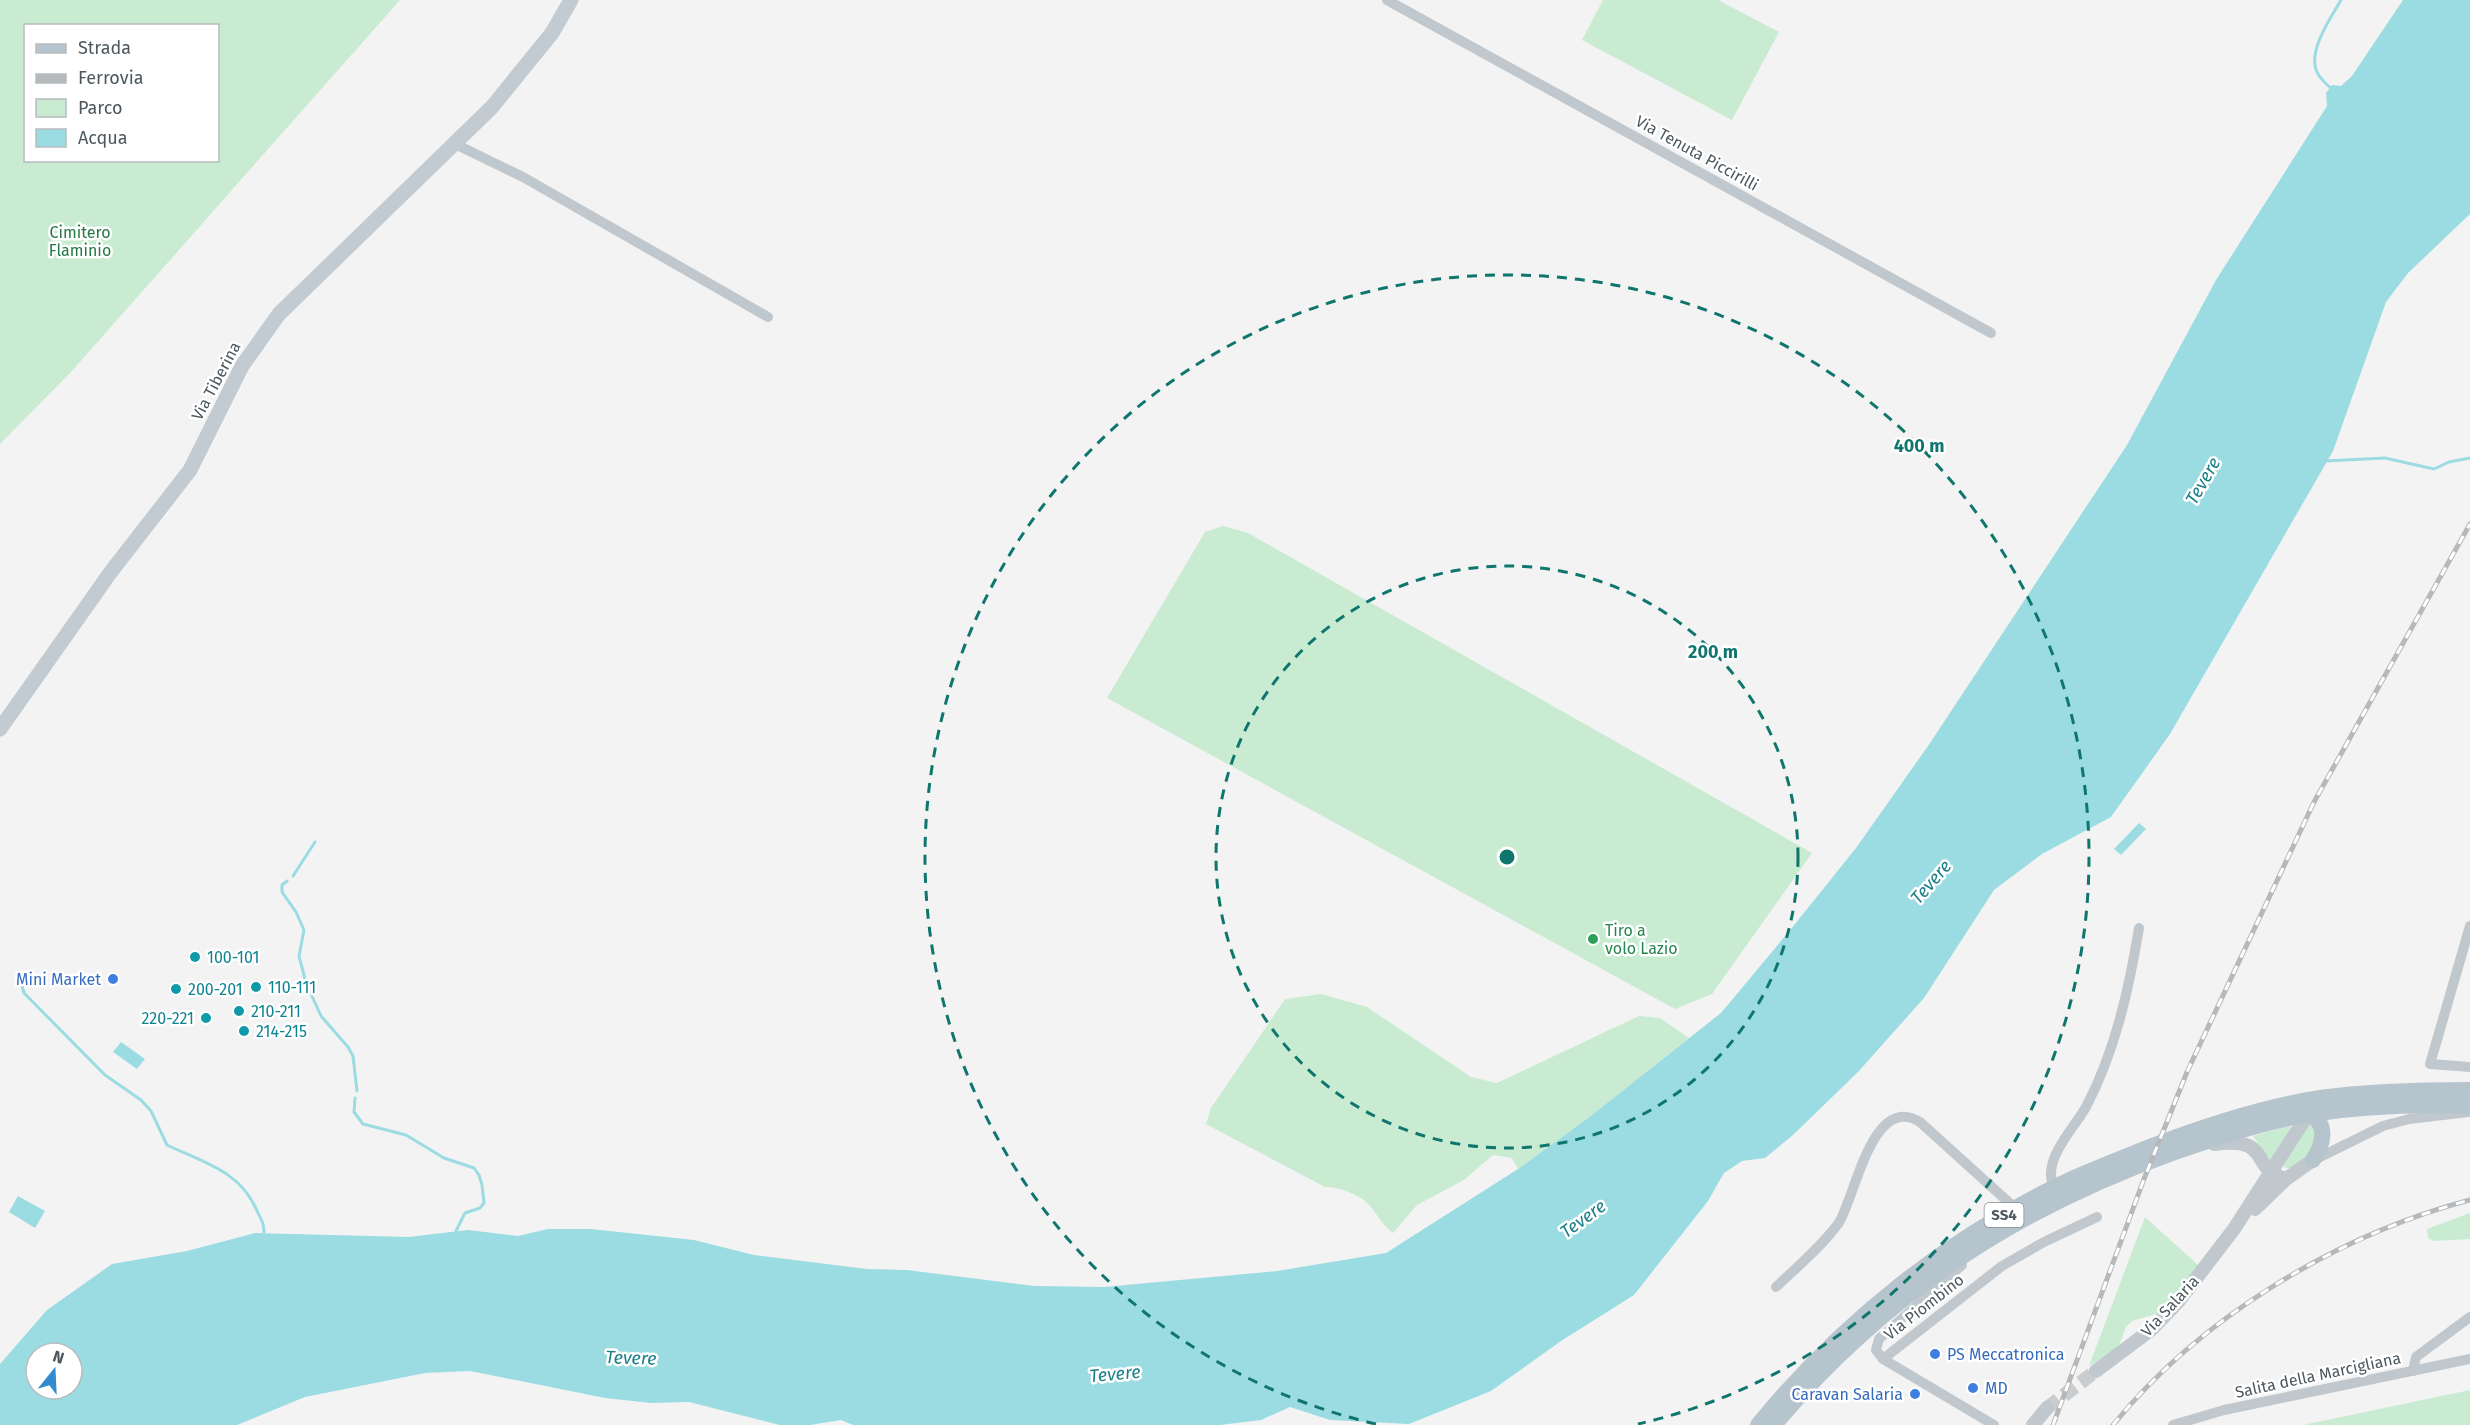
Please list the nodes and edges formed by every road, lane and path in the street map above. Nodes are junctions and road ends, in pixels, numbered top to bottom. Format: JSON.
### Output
{"nodes":[{"id":1,"x":571,"y":0,"type":"edge"},
{"id":2,"x":1387,"y":0,"type":"edge"},
{"id":3,"x":453,"y":143,"type":"junction"},
{"id":4,"x":768,"y":317,"type":"dead end"},
{"id":5,"x":1991,"y":333,"type":"dead end"},
{"id":6,"x":0,"y":729,"type":"edge"},
{"id":7,"x":2470,"y":926,"type":"edge"},
{"id":8,"x":2139,"y":928,"type":"dead end"},
{"id":9,"x":2470,"y":1067,"type":"edge"},
{"id":10,"x":2470,"y":1090,"type":"edge"},
{"id":11,"x":2470,"y":1106,"type":"edge"},
{"id":12,"x":2309,"y":1107,"type":"junction"},
{"id":13,"x":2470,"y":1112,"type":"edge"},
{"id":14,"x":2188,"y":1148,"type":"junction"},
{"id":15,"x":2313,"y":1160,"type":"junction"},
{"id":16,"x":2272,"y":1173,"type":"junction"},
{"id":17,"x":2286,"y":1179,"type":"junction"},
{"id":18,"x":2055,"y":1188,"type":"junction"},
{"id":19,"x":2015,"y":1209,"type":"junction"},
{"id":20,"x":2097,"y":1217,"type":"dead end"},
{"id":21,"x":2234,"y":1228,"type":"junction"},
{"id":22,"x":1971,"y":1250,"type":"junction"},
{"id":23,"x":1776,"y":1287,"type":"dead end"},
{"id":24,"x":2470,"y":1317,"type":"edge"},
{"id":25,"x":1882,"y":1359,"type":"junction"},
{"id":26,"x":2470,"y":1359,"type":"edge"},
{"id":27,"x":2096,"y":1371,"type":"tunnel mouth"},
{"id":28,"x":2413,"y":1371,"type":"junction"},
{"id":29,"x":2047,"y":1408,"type":"tunnel mouth"},
{"id":30,"x":1758,"y":1425,"type":"edge"},
{"id":31,"x":1774,"y":1425,"type":"edge"},
{"id":32,"x":1994,"y":1425,"type":"edge"},
{"id":33,"x":2033,"y":1425,"type":"edge"},
{"id":34,"x":2173,"y":1425,"type":"edge"}],
"edges":[{"from":1,"to":3,"type":"main road","name":"Via Tiberina"},
{"from":2,"to":5,"type":"street","name":"Via Tenuta Piccirilli"},
{"from":3,"to":4,"type":"street"},
{"from":3,"to":6,"type":"main road","name":"Via Tiberina"},
{"from":7,"to":9,"type":"street"},
{"from":8,"to":18,"type":"street"},
{"from":10,"to":12,"type":"main road","number":"SS4"},
{"from":11,"to":12,"type":"main road","number":"SS4"},
{"from":12,"to":14,"type":"main road","number":"SS4"},
{"from":12,"to":15,"type":"main road"},
{"from":12,"to":16,"type":"street"},
{"from":12,"to":18,"type":"main road","number":"SS4"},
{"from":13,"to":15,"type":"street"},
{"from":14,"to":16,"type":"street"},
{"from":14,"to":22,"type":"main road","number":"SS4"},
{"from":15,"to":17,"type":"street"},
{"from":16,"to":17,"type":"street"},
{"from":16,"to":21,"type":"street"},
{"from":17,"to":21,"type":"street"},
{"from":18,"to":19,"type":"main road","number":"SS4"},
{"from":19,"to":23,"type":"street"},
{"from":19,"to":30,"type":"main road","number":"SS4"},
{"from":20,"to":25,"type":"street","name":"Via Piombino"},
{"from":21,"to":27,"type":"street","name":"Via Salaria"},
{"from":22,"to":25,"type":"street"},
{"from":22,"to":31,"type":"main road","number":"SS4"},
{"from":24,"to":28,"type":"street"},
{"from":25,"to":32,"type":"street","name":"Via Piombino"},
{"from":26,"to":28,"type":"street","name":"Salita della Marcigliana"},
{"from":28,"to":34,"type":"street","name":"Salita della Marcigliana"},
{"from":29,"to":33,"type":"street"}]}
